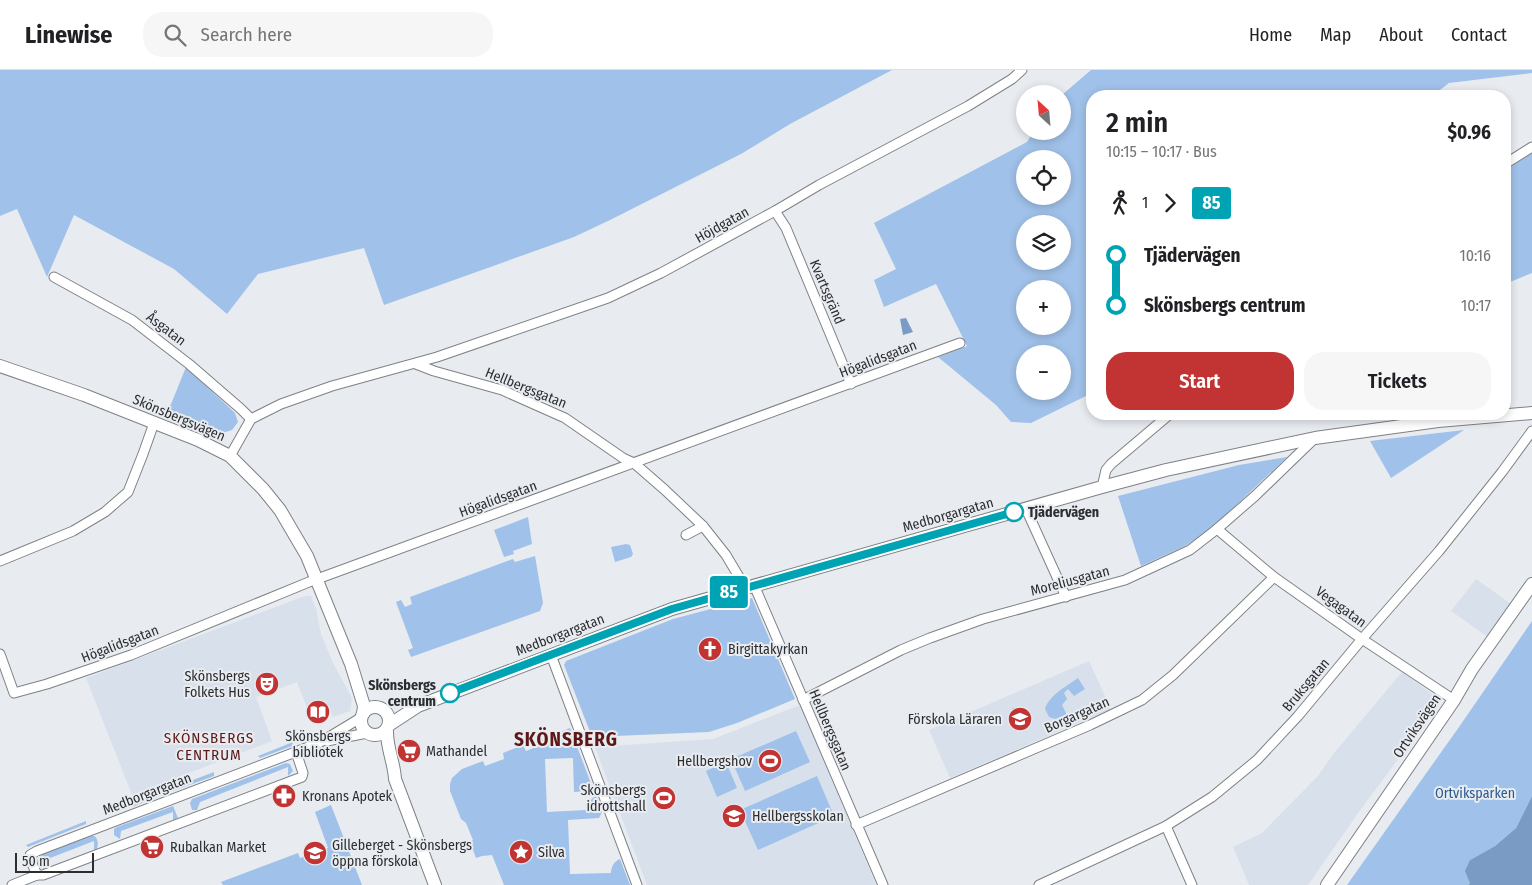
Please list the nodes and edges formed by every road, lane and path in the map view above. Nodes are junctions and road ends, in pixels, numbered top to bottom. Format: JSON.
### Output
{"nodes":[{"id":1,"x":1022,"y":70,"type":"edge"},
{"id":2,"x":1532,"y":147,"type":"edge"},
{"id":3,"x":1511,"y":160,"type":"edge"},
{"id":4,"x":775,"y":211,"type":"junction"},
{"id":5,"x":54,"y":277,"type":"dead end"},
{"id":6,"x":960,"y":343,"type":"dead end"},
{"id":7,"x":416,"y":364,"type":"junction"},
{"id":8,"x":0,"y":366,"type":"edge"},
{"id":9,"x":851,"y":384,"type":"junction"},
{"id":10,"x":1532,"y":413,"type":"edge"},
{"id":11,"x":1511,"y":415,"type":"edge"},
{"id":12,"x":251,"y":420,"type":"junction"},
{"id":13,"x":1163,"y":420,"type":"edge"},
{"id":14,"x":1450,"y":420,"type":"edge"},
{"id":15,"x":154,"y":423,"type":"junction"},
{"id":16,"x":1532,"y":431,"type":"edge"},
{"id":17,"x":1315,"y":438,"type":"junction"},
{"id":18,"x":230,"y":456,"type":"junction"},
{"id":19,"x":634,"y":463,"type":"junction"},
{"id":20,"x":1102,"y":487,"type":"junction"},
{"id":21,"x":1026,"y":509,"type":"junction"},
{"id":22,"x":703,"y":526,"type":"junction"},
{"id":23,"x":1217,"y":529,"type":"junction"},
{"id":24,"x":686,"y":535,"type":"dead end"},
{"id":25,"x":0,"y":561,"type":"edge"},
{"id":26,"x":1274,"y":577,"type":"junction"},
{"id":27,"x":317,"y":580,"type":"junction"},
{"id":28,"x":1532,"y":584,"type":"edge"},
{"id":29,"x":750,"y":586,"type":"junction"},
{"id":30,"x":1066,"y":597,"type":"junction"},
{"id":31,"x":1362,"y":639,"type":"junction"},
{"id":32,"x":0,"y":654,"type":"edge"},
{"id":33,"x":551,"y":655,"type":"junction"},
{"id":34,"x":351,"y":664,"type":"junction"},
{"id":35,"x":803,"y":700,"type":"junction"},
{"id":36,"x":1454,"y":700,"type":"junction"},
{"id":37,"x":418,"y":706,"type":"junction"},
{"id":38,"x":380,"y":709,"type":"junction"},
{"id":39,"x":363,"y":715,"type":"junction"},
{"id":40,"x":388,"y":727,"type":"junction"},
{"id":41,"x":369,"y":734,"type":"junction"},
{"id":42,"x":319,"y":743,"type":"junction"},
{"id":43,"x":296,"y":752,"type":"junction"},
{"id":44,"x":395,"y":779,"type":"junction"},
{"id":45,"x":856,"y":825,"type":"junction"},
{"id":46,"x":1166,"y":826,"type":"junction"},
{"id":47,"x":37,"y":875,"type":"junction"},
{"id":48,"x":433,"y":884,"type":"edge"},
{"id":49,"x":12,"y":885,"type":"edge"},
{"id":50,"x":637,"y":885,"type":"edge"},
{"id":51,"x":883,"y":885,"type":"edge"},
{"id":52,"x":1039,"y":885,"type":"edge"},
{"id":53,"x":1192,"y":885,"type":"edge"},
{"id":54,"x":1328,"y":885,"type":"edge"}],
"edges":[{"from":1,"to":4,"type":"street","name":"Höjdgatan"},
{"from":2,"to":3,"type":"street"},
{"from":4,"to":7,"type":"street","name":"Höjdgatan"},
{"from":4,"to":9,"type":"street","name":"Kvartsgränd"},
{"from":5,"to":12,"type":"street","name":"Åsgatan"},
{"from":6,"to":9,"type":"street","name":"Högalidsgatan"},
{"from":7,"to":12,"type":"street"},
{"from":7,"to":19,"type":"street","name":"Hellbergsgatan"},
{"from":8,"to":15,"type":"street","name":"Skönsbergsvägen"},
{"from":9,"to":19,"type":"street","name":"Högalidsgatan"},
{"from":10,"to":11,"type":"street","name":"Medborgargatan"},
{"from":12,"to":18,"type":"street"},
{"from":13,"to":20,"type":"street"},
{"from":14,"to":17,"type":"street","name":"Medborgargatan"},
{"from":15,"to":18,"type":"street","name":"Skönsbergsvägen"},
{"from":15,"to":25,"type":"street"},
{"from":16,"to":31,"type":"street","name":"Bruksgatan"},
{"from":17,"to":20,"type":"street","name":"Medborgargatan"},
{"from":17,"to":23,"type":"street","name":"Moreliusgatan"},
{"from":18,"to":27,"type":"street","name":"Skönsbergsvägen"},
{"from":19,"to":22,"type":"street","name":"Hellbergsgatan"},
{"from":19,"to":27,"type":"street","name":"Högalidsgatan"},
{"from":20,"to":21,"type":"street","name":"Medborgargatan"},
{"from":21,"to":29,"type":"street","name":"Medborgargatan"},
{"from":21,"to":30,"type":"street"},
{"from":22,"to":24,"type":"street"},
{"from":22,"to":29,"type":"street","name":"Hellbergsgatan"},
{"from":23,"to":26,"type":"street","name":"Vegagatan"},
{"from":23,"to":30,"type":"street","name":"Moreliusgatan"},
{"from":26,"to":31,"type":"street","name":"Vegagatan"},
{"from":26,"to":45,"type":"street","name":"Borgargatan"},
{"from":27,"to":32,"type":"street","name":"Högalidsgatan"},
{"from":27,"to":34,"type":"street","name":"Skönsbergsvägen"},
{"from":28,"to":36,"type":"street","name":"Ortviksvägen"},
{"from":29,"to":33,"type":"street","name":"Medborgargatan"},
{"from":29,"to":35,"type":"street","name":"Hellbergsgatan"},
{"from":30,"to":35,"type":"street","name":"Moreliusgatan"},
{"from":31,"to":36,"type":"street","name":"Vegagatan"},
{"from":31,"to":46,"type":"street","name":"Bruksgatan"},
{"from":33,"to":37,"type":"street","name":"Medborgargatan"},
{"from":33,"to":50,"type":"street"},
{"from":34,"to":38,"type":"street","name":"Skönsbergsvägen"},
{"from":34,"to":39,"type":"street","name":"Skönsbergsvägen"},
{"from":35,"to":45,"type":"street","name":"Hellbergsgatan"},
{"from":36,"to":54,"type":"street","name":"Ortviksvägen"},
{"from":37,"to":38,"type":"street","name":"Medborgargatan"},
{"from":37,"to":40,"type":"street","name":"Medborgargatan"},
{"from":38,"to":39,"type":"street"},
{"from":38,"to":40,"type":"street"},
{"from":39,"to":41,"type":"street"},
{"from":39,"to":42,"type":"street","name":"Medborgargatan"},
{"from":40,"to":41,"type":"street"},
{"from":40,"to":44,"type":"street"},
{"from":41,"to":42,"type":"street","name":"Medborgargatan"},
{"from":41,"to":44,"type":"street"},
{"from":42,"to":43,"type":"street","name":"Medborgargatan"},
{"from":43,"to":47,"type":"street","name":"Medborgargatan"},
{"from":43,"to":47,"type":"street"},
{"from":44,"to":48,"type":"street"},
{"from":45,"to":51,"type":"street","name":"Hellbergsgatan"},
{"from":46,"to":52,"type":"street","name":"Bruksgatan"},
{"from":46,"to":53,"type":"street"},
{"from":47,"to":49,"type":"street"}]}
